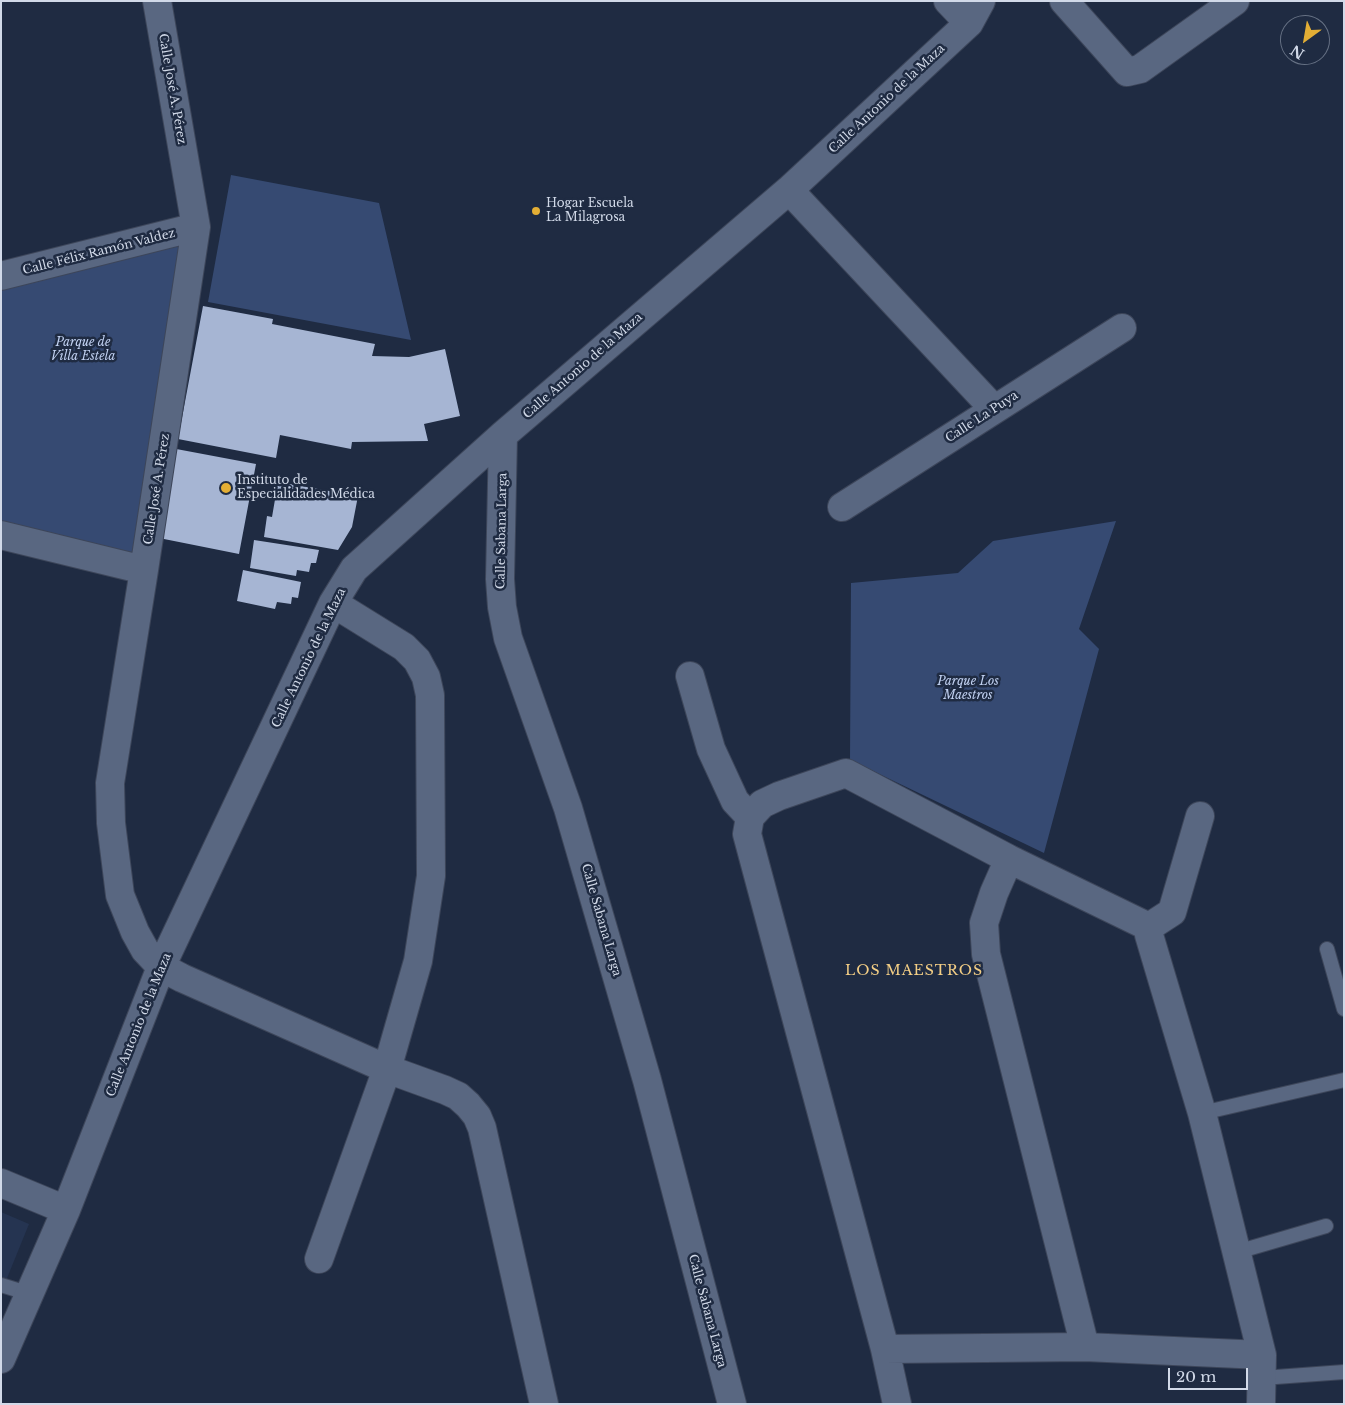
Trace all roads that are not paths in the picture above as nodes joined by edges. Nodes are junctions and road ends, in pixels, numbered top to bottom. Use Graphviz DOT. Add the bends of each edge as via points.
graph roads {
  1 [pos="157,1"];
  2 [pos="948,1"];
  3 [pos="1064,1"];
  4 [pos="1233,2"];
  5 [pos="975,12"];
  6 [pos="788,190"];
  7 [pos="196,227"];
  8 [pos="1,276"];
  9 [pos="1122,328"];
  10 [pos="994,409"];
  11 [pos="503,435"];
  12 [pos="842,507"];
  13 [pos="1,534"];
  14 [pos="144,570"];
  15 [pos="333,603"];
  16 [pos="690,676"];
  17 [pos="1200,816"];
  18 [pos="750,817"];
  19 [pos="1009,858"];
  20 [pos="1149,927"];
  21 [pos="1327,949"];
  22 [pos="161,967"];
  23 [pos="1344,1009"];
  24 [pos="387,1069"];
  25 [pos="1344,1080"];
  26 [pos="1202,1113"];
  27 [pos="1,1183"];
  28 [pos="66,1210"];
  29 [pos="1326,1226"];
  30 [pos="1237,1252"];
  31 [pos="319,1259"];
  32 [pos="1,1285"];
  33 [pos="30,1294"];
  34 [pos="1084,1347"];
  35 [pos="885,1349"];
  36 [pos="1,1360"];
  37 [pos="1344,1372"];
  38 [pos="1262,1379"];
  39 [pos="544,1404"];
  40 [pos="732,1404"];
  41 [pos="897,1404"];
  1 -- 7 [label="street, Calle José A. Pérez"];
  2 -- 5 [label="street"];
  3 -- 4 [label="street" via="1127,72 1140,68"];
  5 -- 6 [label="street, Calle Antonio de la Maza"];
  6 -- 10 [label="street"];
  6 -- 11 [label="street, Calle Antonio de la Maza"];
  7 -- 8 [label="street, Calle Félix Ramón Valdez"];
  7 -- 14 [label="street, Calle José A. Pérez"];
  9 -- 10 [label="street, Calle La Puya"];
  10 -- 12 [label="street, Calle La Puya"];
  11 -- 15 [label="street, Calle Antonio de la Maza" via="354,569"];
  11 -- 40 [label="street, Calle Sabana Larga" via="500,579 508,638 571,817 647,1080"];
  13 -- 14 [label="street"];
  14 -- 22 [label="street, Calle José A. Pérez" via="110,783 111,824 120,896 145,950"];
  15 -- 22 [label="street, Calle Antonio de la Maza"];
  15 -- 24 [label="street" via="404,647 417,660 426,677 430,695 431,876 418,961"];
  16 -- 18 [label="street" via="711,749 734,801"];
  17 -- 20 [label="street" via="1172,912"];
  18 -- 19 [label="street" via="762,804 779,796 846,773"];
  18 -- 35 [label="street" via="747,834"];
  19 -- 20 [label="street"];
  19 -- 34 [label="street" via="984,923 986,954"];
  20 -- 26 [label="street"];
  21 -- 23 [label="lane"];
  22 -- 24 [label="street"];
  22 -- 28 [label="street, Calle Antonio de la Maza"];
  24 -- 31 [label="street"];
  24 -- 39 [label="street" via="458,1096 477,1116"];
  25 -- 26 [label="lane"];
  26 -- 30 [label="street"];
  27 -- 28 [label="street"];
  28 -- 33 [label="street, Calle Antonio de la Maza"];
  29 -- 30 [label="lane"];
  30 -- 38 [label="street"];
  32 -- 33 [label="lane"];
  33 -- 36 [label="street, Calle Antonio de la Maza"];
  34 -- 35 [label="street"];
  34 -- 38 [label="street"];
  35 -- 41 [label="street"];
  37 -- 38 [label="lane"];
}
